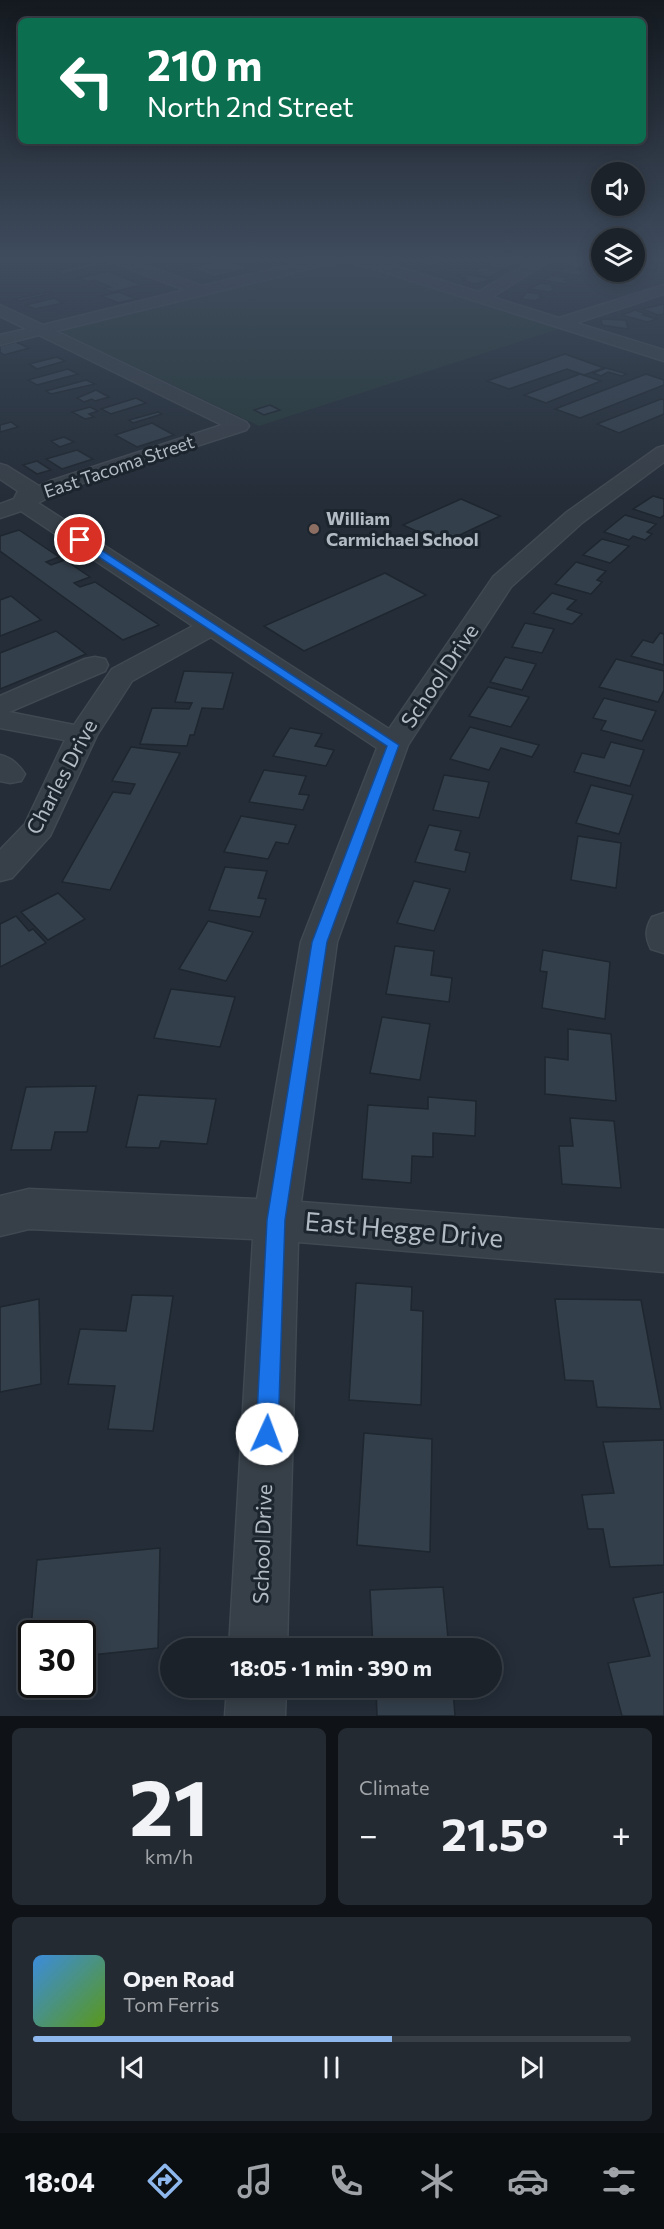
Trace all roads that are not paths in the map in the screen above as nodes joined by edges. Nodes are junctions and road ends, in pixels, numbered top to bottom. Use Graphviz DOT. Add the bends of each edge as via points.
graph roads {
  1 [pos="61,339"];
  2 [pos="610,339"];
  3 [pos="664,356"];
  4 [pos="664,452"];
  5 [pos="0,470"];
  6 [pos="11,507"];
  7 [pos="212,626"];
  8 [pos="95,665"];
  9 [pos="0,706"];
  10 [pos="0,719"];
  11 [pos="82,735"];
  12 [pos="393,745"];
  13 [pos="0,870"];
  14 [pos="664,926"];
  15 [pos="664,940"];
  16 [pos="0,1216"];
  17 [pos="276,1220"];
  18 [pos="664,1251"];
  19 [pos="258,1638"];
  20 [pos="256,1698"];
  21 [pos="255,1716"];
  1 -- 6 [label="street, East Tacoma Street" via="239,426 57,485"];
  2 -- 3 [label="street"];
  4 -- 12 [label="street, School Drive" via="575,517 502,582"];
  5 -- 6 [label="street" via="30,489"];
  6 -- 7 [label="street"];
  7 -- 11 [label="street, Charles Drive" via="122,675"];
  7 -- 12 [label="street"];
  8 -- 9 [label="street"];
  10 -- 11 [label="street"];
  11 -- 13 [label="street, Charles Drive" via="39,829"];
  12 -- 17 [label="street, School Drive" via="319,942"];
  14 -- 15 [label="street"];
  16 -- 17 [label="street, East Hegge Drive" via="29,1209"];
  17 -- 18 [label="street, East Hegge Drive"];
  17 -- 19 [label="street, School Drive"];
  20 -- 21 [label="street"];
}
